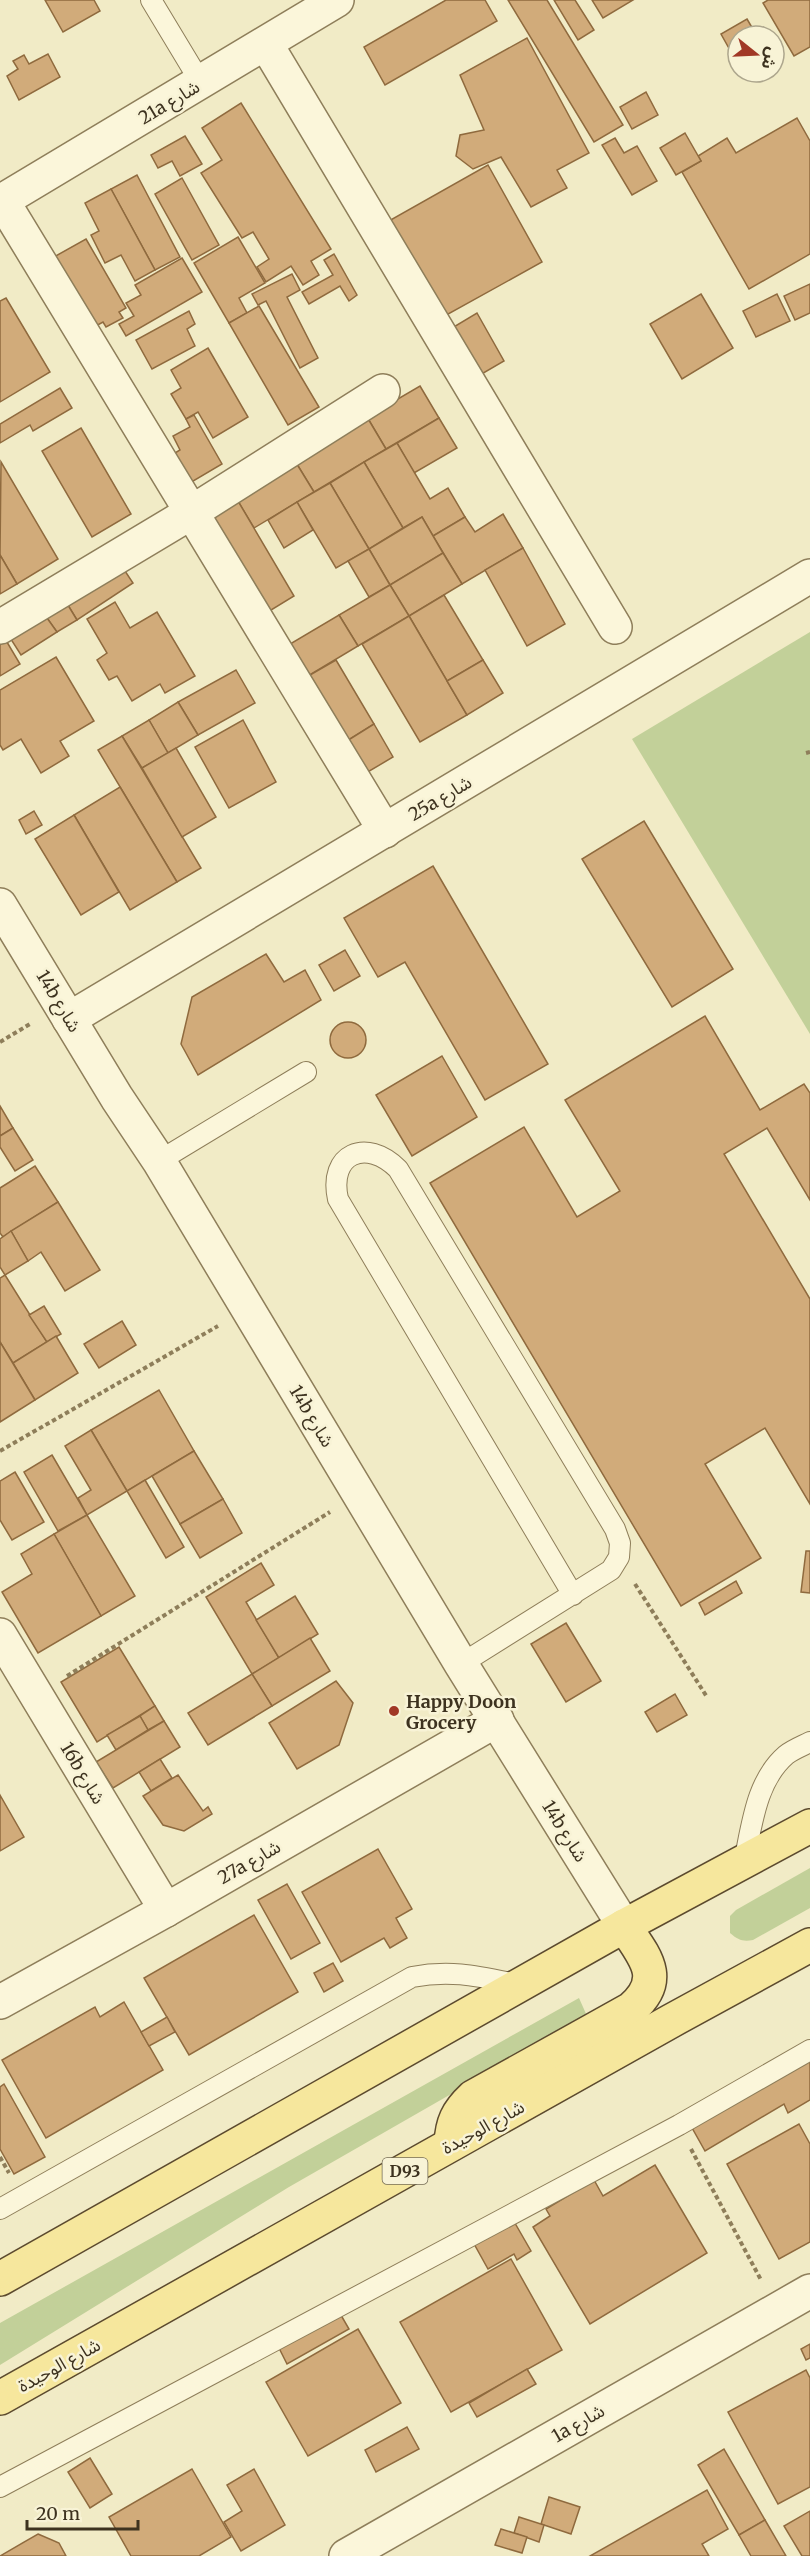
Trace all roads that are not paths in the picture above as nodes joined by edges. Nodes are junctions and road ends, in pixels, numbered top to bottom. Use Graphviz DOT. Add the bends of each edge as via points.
graph roads {
  1 [pos="152,0"];
  2 [pos="337,0"];
  3 [pos="266,44"];
  4 [pos="201,83"];
  5 [pos="1,201"];
  6 [pos="383,392"];
  7 [pos="192,512"];
  8 [pos="810,576"];
  9 [pos="0,627"];
  10 [pos="615,627"];
  11 [pos="385,831"];
  12 [pos="0,905"];
  13 [pos="69,1019"];
  14 [pos="306,1072"];
  15 [pos="159,1161"];
  16 [pos="573,1595"];
  17 [pos="0,1635"];
  18 [pos="460,1664"];
  19 [pos="497,1720"];
  20 [pos="810,1742"];
  21 [pos="810,1827"];
  22 [pos="744,1862"];
  23 [pos="166,1910"];
  24 [pos="624,1926"];
  25 [pos="810,1945"];
  26 [pos="521,1985"];
  27 [pos="0,2002"];
  28 [pos="810,2050"];
  29 [pos="451,2144"];
  30 [pos="0,2209"];
  31 [pos="0,2279"];
  32 [pos="810,2291"];
  33 [pos="0,2398"];
  34 [pos="0,2487"];
  35 [pos="346,2556"];
  1 -- 4 [label="lane"];
  2 -- 3 [label="street, 21a شارع"];
  3 -- 4 [label="street, 21a شارع"];
  3 -- 10 [label="street"];
  4 -- 5 [label="street, 21a شارع"];
  5 -- 7 [label="street"];
  6 -- 7 [label="street"];
  7 -- 9 [label="street"];
  7 -- 11 [label="street"];
  8 -- 11 [label="street, 25a شارع"];
  11 -- 13 [label="street, 25a شارع"];
  12 -- 13 [label="street, 14b شارع"];
  13 -- 15 [label="street, 14b شارع"];
  14 -- 15 [label="lane"];
  15 -- 18 [label="street, 14b شارع"];
  16 -- 16 [label="lane" via="611,1570 619,1557 615,1529 398,1168 386,1156 369,1151 353,1155 340,1166 334,1182 338,1199"];
  16 -- 18 [label="lane"];
  17 -- 23 [label="street, 16b شارع"];
  18 -- 19 [label="street, 14b شارع"];
  19 -- 23 [label="street, 27a شارع"];
  19 -- 24 [label="street, 14b شارع"];
  20 -- 22 [label="lane" via="786,1755 759,1794"];
  21 -- 22 [label="main road"];
  22 -- 24 [label="main road"];
  23 -- 27 [label="street, 27a شارع"];
  24 -- 26 [label="main road"];
  24 -- 29 [label="main road" via="650,1966 650,1983 643,1998 631,2009 473,2097 459,2110"];
  25 -- 29 [label="main road, شارع الوحيدة / D93"];
  26 -- 30 [label="lane" via="461,1973 436,1972 412,1977"];
  26 -- 31 [label="main road"];
  28 -- 34 [label="lane" via="679,2125"];
  29 -- 33 [label="main road, شارع الوحيدة / D93"];
  32 -- 35 [label="street, 1a شارع"];
}
